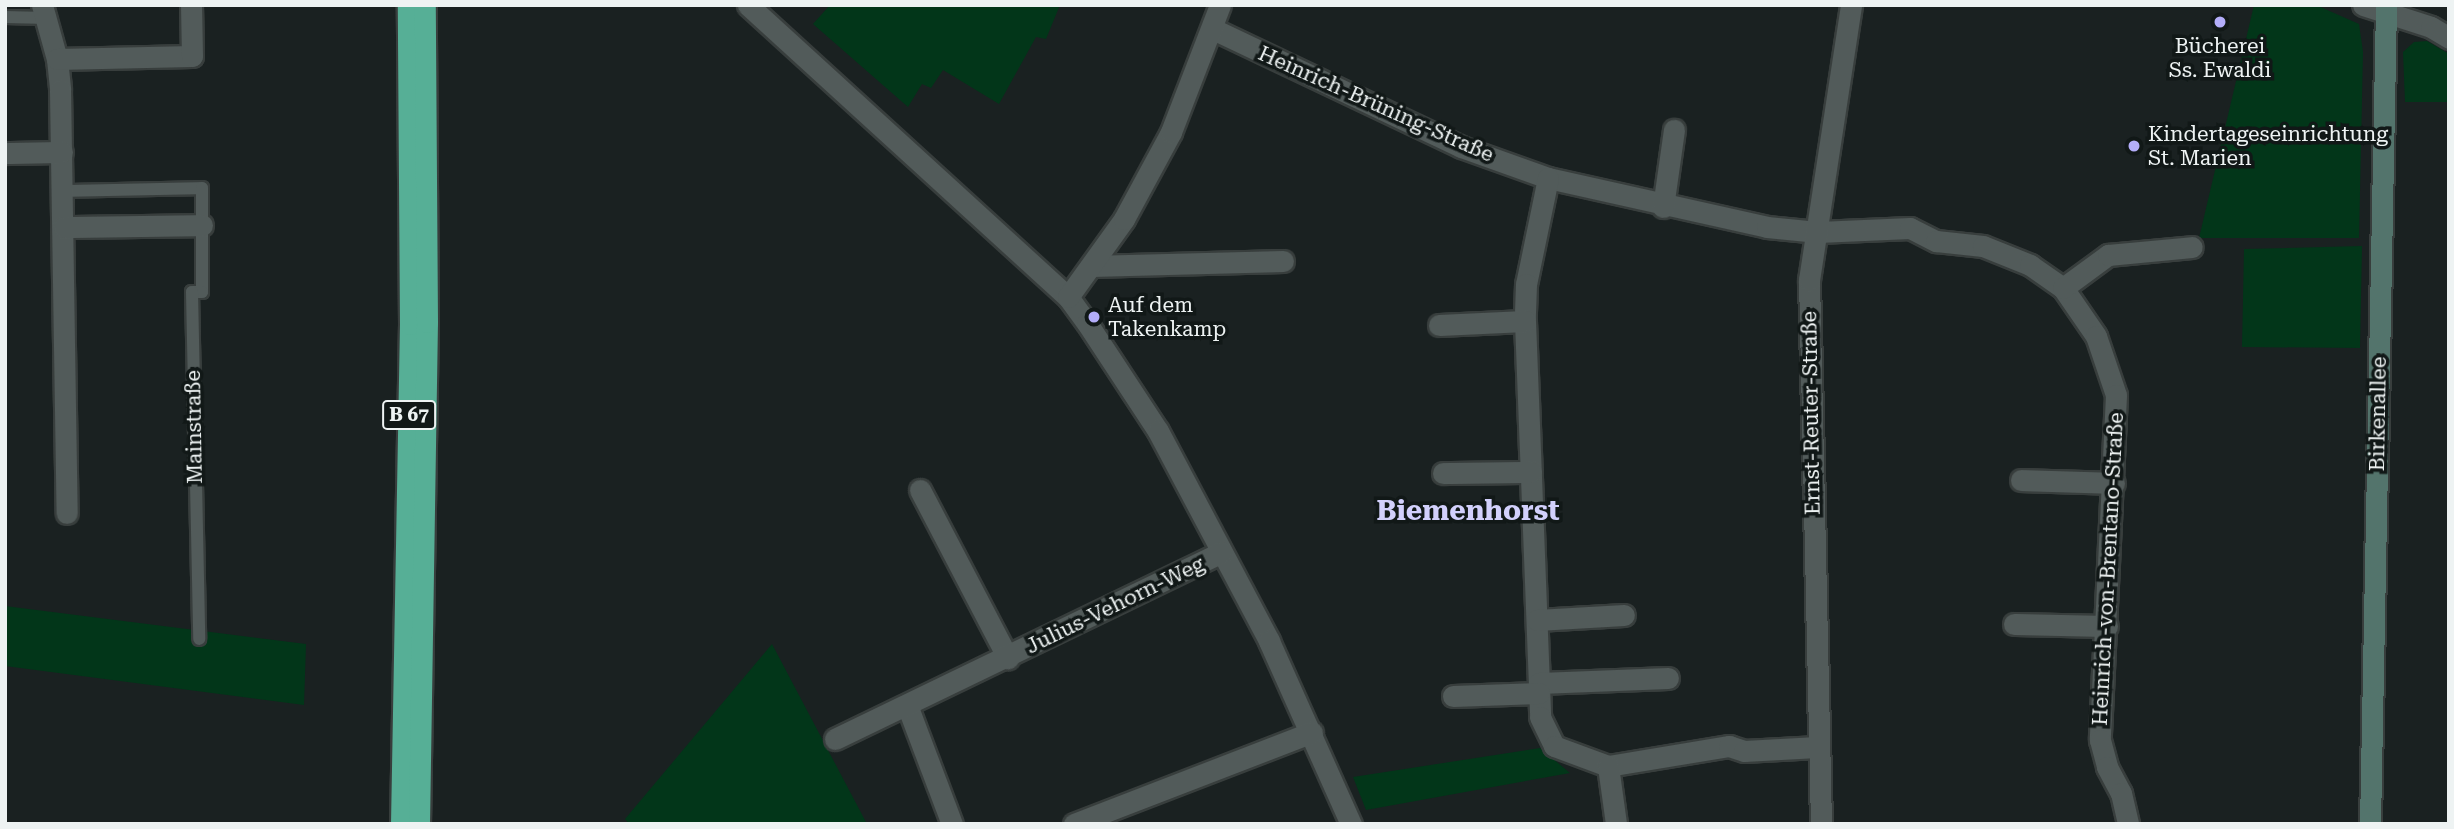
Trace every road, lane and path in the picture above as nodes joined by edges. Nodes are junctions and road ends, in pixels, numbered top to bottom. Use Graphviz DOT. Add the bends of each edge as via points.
graph roads {
  1 [pos="191,5"];
  2 [pos="408,5"];
  3 [pos="425,5"];
  4 [pos="748,5"];
  5 [pos="1220,5"];
  6 [pos="1851,5"];
  7 [pos="2363,5"];
  8 [pos="2386,9"];
  9 [pos="44,11"];
  10 [pos="5,17"];
  11 [pos="1213,29"];
  12 [pos="2449,38"];
  13 [pos="57,59"];
  14 [pos="1674,130"];
  15 [pos="62,152"];
  16 [pos="5,153"];
  17 [pos="1548,178"];
  18 [pos="63,191"];
  19 [pos="1663,207"];
  20 [pos="202,225"];
  21 [pos="64,227"];
  22 [pos="1818,232"];
  23 [pos="2192,247"];
  24 [pos="1283,261"];
  25 [pos="1090,266"];
  26 [pos="2063,288"];
  27 [pos="1068,297"];
  28 [pos="1525,321"];
  29 [pos="1439,324"];
  30 [pos="1531,472"];
  31 [pos="1443,473"];
  32 [pos="2021,480"];
  33 [pos="2114,483"];
  34 [pos="920,491"];
  35 [pos="67,513"];
  36 [pos="1222,552"];
  37 [pos="1624,615"];
  38 [pos="1536,620"];
  39 [pos="2014,624"];
  40 [pos="2107,626"];
  41 [pos="199,639"];
  42 [pos="1008,658"];
  43 [pos="1668,678"];
  44 [pos="1539,688"];
  45 [pos="1453,696"];
  46 [pos="907,705"];
  47 [pos="1312,732"];
  48 [pos="835,739"];
  49 [pos="1817,747"];
  50 [pos="1608,766"];
  51 [pos="401,824"];
  52 [pos="419,824"];
  53 [pos="952,824"];
  54 [pos="1074,824"];
  55 [pos="1351,824"];
  56 [pos="1616,824"];
  57 [pos="1821,824"];
  58 [pos="2128,824"];
  59 [pos="2370,824"];
  1 -- 13 [label="street" via="192,56"];
  2 -- 51 [label="highway, B 67" via="410,324"];
  3 -- 52 [label="highway, B 67" via="427,322"];
  4 -- 27 [label="street"];
  5 -- 11 [label="street"];
  6 -- 22 [label="street, Ernst-Reuter-Straße"];
  7 -- 8 [label="street"];
  8 -- 12 [label="street"];
  8 -- 59 [label="street, Birkenallee"];
  9 -- 10 [label="lane"];
  9 -- 13 [label="street"];
  11 -- 17 [label="street, Heinrich-Brüning-Straße" via="1461,147"];
  11 -- 25 [label="street" via="1171,132 1124,219"];
  13 -- 15 [label="street"];
  14 -- 19 [label="street"];
  15 -- 16 [label="street"];
  15 -- 18 [label="street"];
  17 -- 19 [label="street, Heinrich-Brüning-Straße"];
  17 -- 28 [label="street" via="1526,284"];
  18 -- 20 [label="lane, Mainstraße" via="202,188"];
  18 -- 21 [label="street"];
  19 -- 22 [label="street, Heinrich-Brüning-Straße"];
  20 -- 21 [label="street"];
  20 -- 41 [label="lane, Mainstraße" via="202,292 192,292"];
  21 -- 35 [label="street"];
  22 -- 26 [label="street, Heinrich-von-Brentano-Straße" via="1910,228 1936,241 1995,251 2030,265"];
  22 -- 49 [label="street, Ernst-Reuter-Straße" via="1809,280"];
  23 -- 26 [label="street" via="2108,255"];
  24 -- 25 [label="street"];
  25 -- 27 [label="street"];
  26 -- 33 [label="street, Heinrich-von-Brentano-Straße" via="2096,336 2116,395"];
  27 -- 36 [label="street" via="1158,431"];
  28 -- 29 [label="street"];
  28 -- 30 [label="street"];
  30 -- 31 [label="street"];
  30 -- 38 [label="street"];
  32 -- 33 [label="street"];
  33 -- 40 [label="street, Heinrich-von-Brentano-Straße"];
  34 -- 42 [label="street, Julius-Vehorn-Weg"];
  36 -- 42 [label="street, Julius-Vehorn-Weg"];
  36 -- 47 [label="street"];
  37 -- 38 [label="street"];
  38 -- 44 [label="street"];
  39 -- 40 [label="street"];
  40 -- 58 [label="street, Heinrich-von-Brentano-Straße" via="2100,740 2107,767 2122,793"];
  42 -- 46 [label="street, Julius-Vehorn-Weg"];
  43 -- 44 [label="street"];
  44 -- 45 [label="street"];
  44 -- 50 [label="street" via="1540,717 1554,746"];
  46 -- 48 [label="street, Julius-Vehorn-Weg"];
  46 -- 53 [label="street"];
  47 -- 54 [label="street"];
  47 -- 55 [label="street"];
  49 -- 50 [label="street" via="1744,751 1729,746"];
  49 -- 57 [label="street, Ernst-Reuter-Straße"];
  50 -- 56 [label="street"];
}
